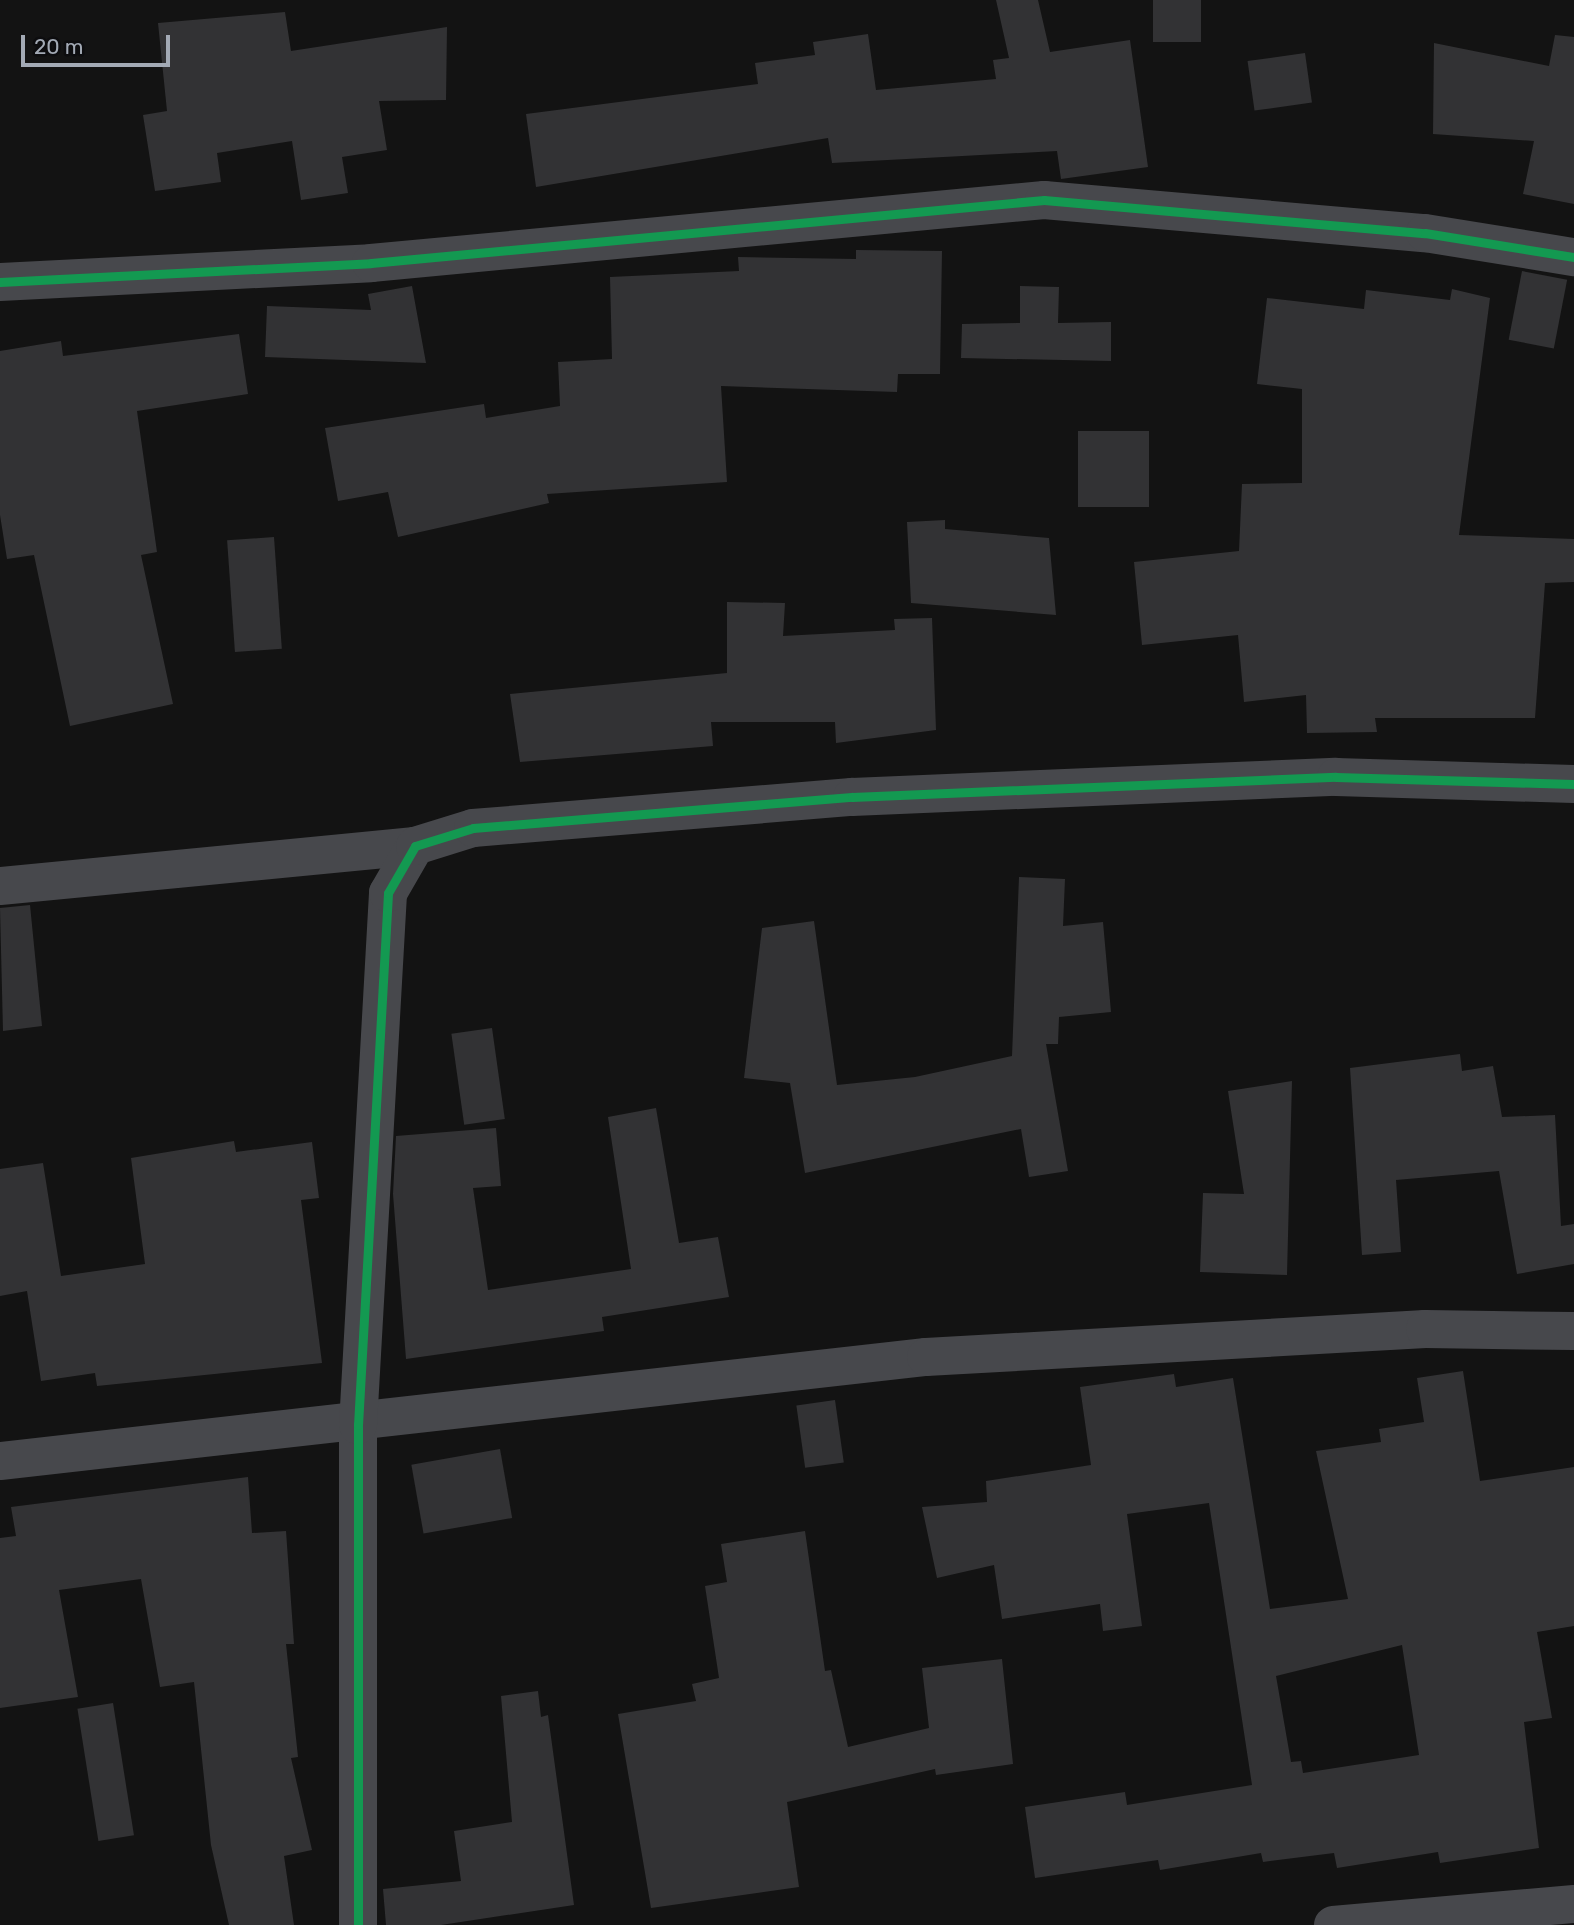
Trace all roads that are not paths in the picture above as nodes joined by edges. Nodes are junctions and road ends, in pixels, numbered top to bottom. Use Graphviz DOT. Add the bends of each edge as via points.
graph roads {
  1 [pos="1574,257"];
  2 [pos="0,282"];
  3 [pos="1574,784"];
  4 [pos="415,846"];
  5 [pos="0,886"];
  6 [pos="1574,1331"];
  7 [pos="358,1425"];
  8 [pos="0,1461"];
  9 [pos="1574,1904"];
  10 [pos="1392,1922"];
  11 [pos="358,1925"];
  12 [pos="1333,1925"];
  1 -- 2 [label="street" via="1425,233 1044,200 371,263"];
  3 -- 4 [label="street" via="1336,777 852,797 473,828"];
  4 -- 5 [label="street"];
  4 -- 7 [label="street" via="388,893"];
  6 -- 7 [label="street" via="1425,1329 926,1357"];
  7 -- 8 [label="street"];
  7 -- 11 [label="street"];
  9 -- 10 [label="street"];
  10 -- 12 [label="street"];
}
